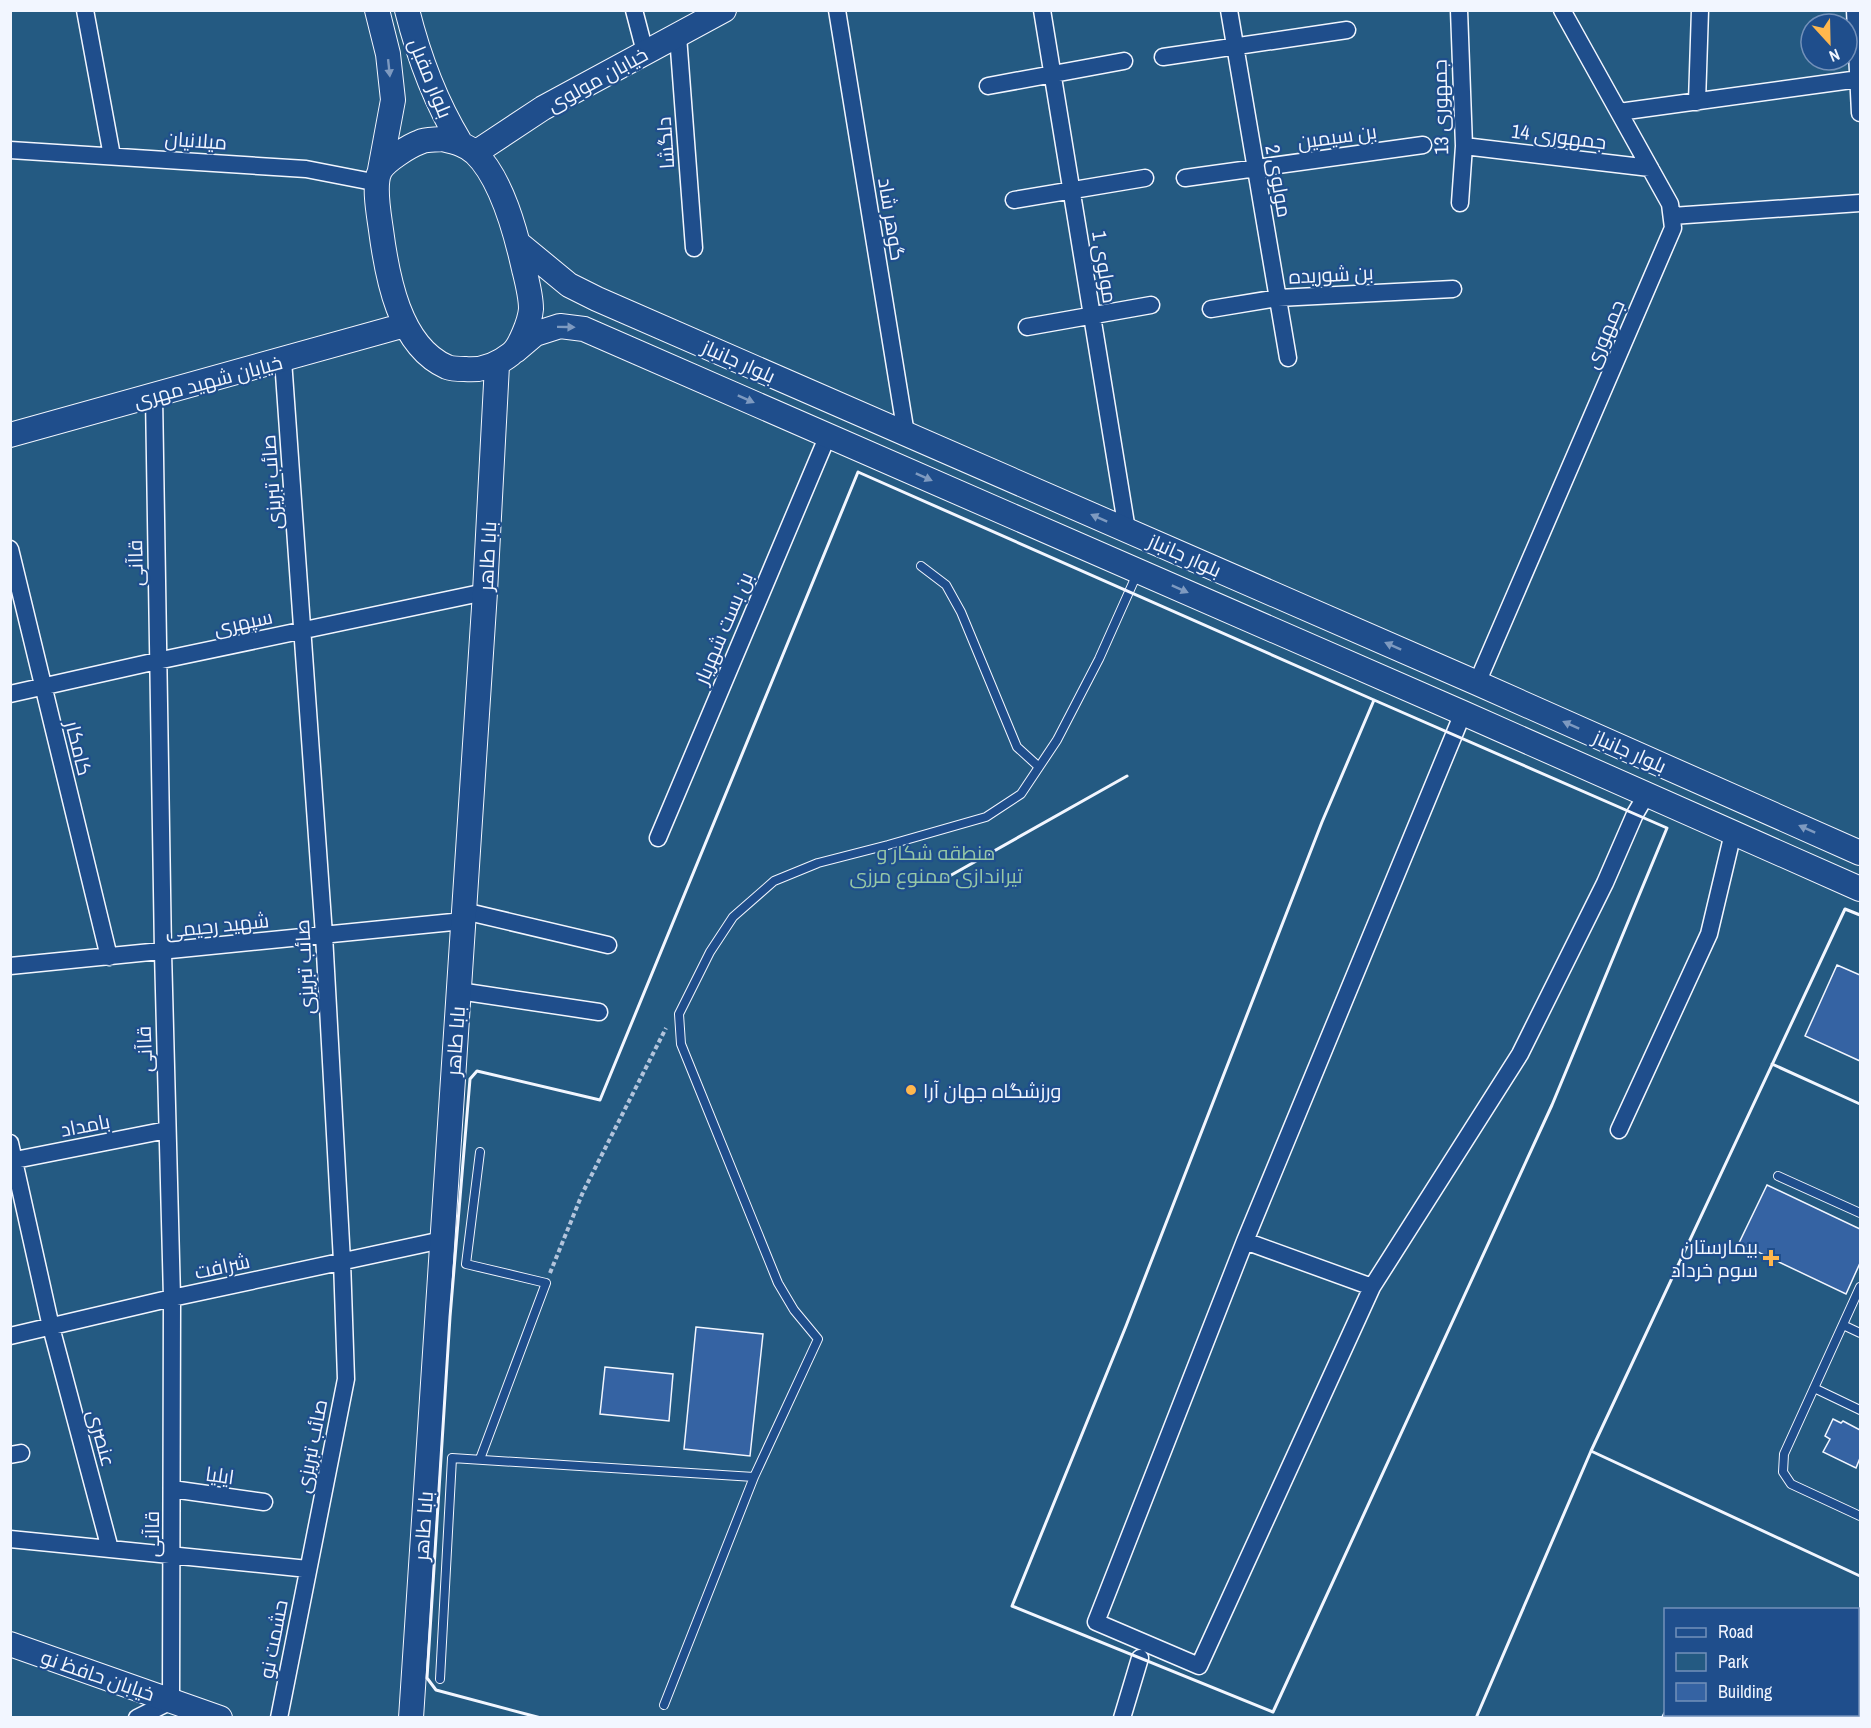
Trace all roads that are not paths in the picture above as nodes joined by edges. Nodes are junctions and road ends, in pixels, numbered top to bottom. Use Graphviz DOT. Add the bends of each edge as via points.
graph roads {
  1 [pos="85,10"];
  2 [pos="377,10"];
  3 [pos="406,10"];
  4 [pos="634,10"];
  5 [pos="724,10"];
  6 [pos="837,10"];
  7 [pos="1042,10"];
  8 [pos="1229,10"];
  9 [pos="1459,10"];
  10 [pos="1562,10"];
  11 [pos="1700,10"];
  12 [pos="1856,10"];
  13 [pos="1347,30"];
  14 [pos="678,36"];
  15 [pos="1235,47"];
  16 [pos="645,52"];
  17 [pos="1163,57"];
  18 [pos="1124,62"];
  19 [pos="1052,75"];
  20 [pos="1859,78"];
  21 [pos="988,86"];
  22 [pos="1698,102"];
  23 [pos="1619,112"];
  24 [pos="1860,113"];
  25 [pos="1424,145"];
  26 [pos="1464,146"];
  27 [pos="467,148"];
  28 [pos="10,150"];
  29 [pos="112,156"];
  30 [pos="1256,168"];
  31 [pos="1650,168"];
  32 [pos="379,176"];
  33 [pos="1145,178"];
  34 [pos="1185,178"];
  35 [pos="1071,189"];
  36 [pos="1014,200"];
  37 [pos="1460,203"];
  38 [pos="1860,203"];
  39 [pos="1672,216"];
  40 [pos="518,243"];
  41 [pos="694,248"];
  42 [pos="1453,289"];
  43 [pos="1278,298"];
  44 [pos="1151,305"];
  45 [pos="1211,309"];
  46 [pos="1092,316"];
  47 [pos="405,325"];
  48 [pos="1027,327"];
  49 [pos="506,358"];
  50 [pos="1288,358"];
  51 [pos="283,360"];
  52 [pos="154,396"];
  53 [pos="906,434"];
  54 [pos="10,435"];
  55 [pos="828,435"];
  56 [pos="1127,530"];
  57 [pos="10,549"];
  58 [pos="921,566"];
  59 [pos="1139,571"];
  60 [pos="485,592"];
  61 [pos="303,631"];
  62 [pos="157,661"];
  63 [pos="1477,683"];
  64 [pos="43,687"];
  65 [pos="10,694"];
  66 [pos="1463,713"];
  67 [pos="1039,767"];
  68 [pos="1647,794"];
  69 [pos="1733,833"];
  70 [pos="658,838"];
  71 [pos="1860,853"];
  72 [pos="1860,889"];
  73 [pos="464,916"];
  74 [pos="324,935"];
  75 [pos="608,945"];
  76 [pos="162,952"];
  77 [pos="109,957"];
  78 [pos="10,966"];
  79 [pos="459,991"];
  80 [pos="599,1012"];
  81 [pos="167,1130"];
  82 [pos="1619,1130"];
  83 [pos="10,1143"];
  84 [pos="480,1152"];
  85 [pos="12,1161"];
  86 [pos="1778,1176"];
  87 [pos="1860,1213"];
  88 [pos="442,1239"];
  89 [pos="1245,1240"];
  90 [pos="342,1261"];
  91 [pos="1372,1287"];
  92 [pos="1860,1287"];
  93 [pos="172,1298"];
  94 [pos="1843,1325"];
  95 [pos="51,1327"];
  96 [pos="1860,1333"];
  97 [pos="10,1336"];
  98 [pos="1814,1388"];
  99 [pos="1860,1410"];
  100 [pos="480,1459"];
  101 [pos="754,1477"];
  102 [pos="172,1489"];
  103 [pos="264,1502"];
  104 [pos="1860,1516"];
  105 [pos="10,1539"];
  106 [pos="110,1549"];
  107 [pos="172,1555"];
  108 [pos="308,1569"];
  109 [pos="10,1644"];
  110 [pos="1140,1658"];
  111 [pos="440,1679"];
  112 [pos="171,1701"];
  113 [pos="664,1705"];
  114 [pos="137,1718"];
  115 [pos="220,1718"];
  116 [pos="279,1718"];
  117 [pos="411,1718"];
  118 [pos="1122,1718"];
  1 -- 29 [label="street"];
  2 -- 32 [label="main road, بلوار مقبل, one-way" via="388,54 393,100"];
  3 -- 27 [label="main road, بلوار مقبل" via="434,94"];
  4 -- 16 [label="street"];
  5 -- 14 [label="main road, خیابان مولوی"];
  6 -- 53 [label="street, گوهر شاد"];
  7 -- 19 [label="street, مولوی 1"];
  8 -- 15 [label="street, مولوی 2"];
  9 -- 26 [label="street, جمهوری 13"];
  10 -- 23 [label="street"];
  11 -- 22 [label="street"];
  12 -- 20 [label="street"];
  13 -- 15 [label="street"];
  14 -- 16 [label="main road, خیابان مولوی"];
  14 -- 41 [label="street, دلگشا"];
  15 -- 17 [label="street"];
  15 -- 30 [label="street, مولوی 2"];
  16 -- 27 [label="main road, خیابان مولوی"];
  18 -- 19 [label="street"];
  19 -- 21 [label="street"];
  19 -- 35 [label="street, مولوی 1"];
  20 -- 22 [label="street"];
  20 -- 24 [label="street"];
  22 -- 23 [label="street"];
  23 -- 31 [label="street"];
  25 -- 30 [label="street, بن سیمین"];
  26 -- 31 [label="street, جمهوری 14"];
  26 -- 37 [label="street, جمهوری 13"];
  27 -- 32 [label="main road" via="442,139 420,141 399,153"];
  27 -- 40 [label="main road" via="490,173"];
  28 -- 29 [label="street, میلانیان"];
  29 -- 32 [label="street, میلانیان"];
  30 -- 34 [label="street, بن سیمین"];
  30 -- 43 [label="street, مولوی 2"];
  31 -- 39 [label="street" via="1670,204"];
  32 -- 47 [label="main road" via="378,211 384,255"];
  33 -- 35 [label="street"];
  35 -- 36 [label="street"];
  35 -- 46 [label="street, مولوی 1"];
  38 -- 39 [label="street"];
  39 -- 63 [label="street, جمهوری" via="1673,228"];
  40 -- 49 [label="main road" via="531,310 524,332"];
  40 -- 53 [label="main road, بلوار جانباز" via="570,285 588,294"];
  42 -- 43 [label="street, بن شوریده"];
  43 -- 45 [label="street, بن شوریده"];
  43 -- 50 [label="street, مولوی 2"];
  44 -- 46 [label="street"];
  46 -- 48 [label="street"];
  46 -- 56 [label="street, مولوی 1"];
  47 -- 49 [label="main road" via="432,358 449,368 471,370"];
  47 -- 51 [label="main road, خیابان شهید مهری"];
  49 -- 55 [label="main road, بلوار جانباز, one-way" via="535,334 560,326 584,328"];
  49 -- 60 [label="main road, بابا طاهر"];
  51 -- 52 [label="main road, خیابان شهید مهری"];
  51 -- 61 [label="street, صائب تبریزی"];
  52 -- 54 [label="main road, خیابان شهید مهری"];
  52 -- 62 [label="street, قاآنی"];
  56 -- 53 [label="main road, بلوار جانباز, one-way"];
  55 -- 59 [label="main road, بلوار جانباز, one-way"];
  55 -- 70 [label="street, بن بست شهریار"];
  63 -- 56 [label="main road, بلوار جانباز, one-way"];
  57 -- 64 [label="street, کامکار"];
  58 -- 67 [label="lane" via="946,585 1017,747"];
  59 -- 66 [label="main road, بلوار جانباز, one-way"];
  59 -- 67 [label="lane" via="1099,659"];
  60 -- 61 [label="street, سپهری"];
  60 -- 73 [label="main road, بابا طاهر"];
  61 -- 62 [label="street, سپهری"];
  61 -- 74 [label="street, صائب تبریزی"];
  62 -- 64 [label="street, سپهری"];
  62 -- 76 [label="street, قاآنی"];
  63 -- 66 [label="main road"];
  71 -- 63 [label="main road, بلوار جانباز, one-way"];
  64 -- 65 [label="street, سپهری"];
  64 -- 77 [label="street, کامکار"];
  66 -- 68 [label="main road, بلوار جانباز"];
  66 -- 89 [label="street"];
  67 -- 101 [label="lane" via="1021,794 986,817 818,863 774,881 733,917 710,952 679,1014 681,1044 778,1283 818,1339"];
  68 -- 69 [label="main road, بلوار جانباز"];
  68 -- 91 [label="street" via="1520,1054"];
  69 -- 72 [label="main road, بلوار جانباز"];
  69 -- 82 [label="street" via="1709,934"];
  73 -- 74 [label="street, شهید رحیمی"];
  73 -- 75 [label="street, شهید رحیمی"];
  73 -- 79 [label="main road, بابا طاهر"];
  74 -- 76 [label="street, شهید رحیمی"];
  74 -- 90 [label="street, صائب تبریزی"];
  76 -- 77 [label="street, شهید رحیمی"];
  76 -- 81 [label="street, قاآنی"];
  77 -- 78 [label="street, شهید رحیمی"];
  79 -- 80 [label="street"];
  79 -- 88 [label="main road, بابا طاهر"];
  81 -- 85 [label="street, بامداد"];
  81 -- 93 [label="street, قاآنی"];
  83 -- 85 [label="street, عنصری"];
  84 -- 100 [label="lane" via="466,1264 546,1283"];
  85 -- 95 [label="street, عنصری"];
  86 -- 87 [label="lane"];
  88 -- 90 [label="street, شرافت"];
  88 -- 117 [label="main road, بابا طاهر"];
  89 -- 91 [label="street"];
  89 -- 91 [label="street" via="1096,1622 1199,1666"];
  90 -- 93 [label="street, شرافت"];
  90 -- 108 [label="street, صائب تبریزی" via="346,1379"];
  92 -- 94 [label="lane"];
  93 -- 95 [label="street, شرافت"];
  93 -- 102 [label="street, قاآنی"];
  94 -- 96 [label="lane"];
  94 -- 98 [label="lane"];
  95 -- 97 [label="street, شرافت"];
  95 -- 106 [label="street, عنصری"];
  98 -- 99 [label="lane"];
  98 -- 104 [label="lane" via="1784,1454 1783,1472 1791,1484"];
  100 -- 101 [label="lane"];
  100 -- 111 [label="lane" via="452,1458"];
  101 -- 113 [label="lane"];
  102 -- 103 [label="street, ایلیا"];
  102 -- 107 [label="street, قاآنی"];
  105 -- 106 [label="street"];
  106 -- 107 [label="street"];
  107 -- 108 [label="street"];
  107 -- 112 [label="street, قاآنی"];
  108 -- 116 [label="street, حشمت نو"];
  109 -- 112 [label="main road, خیابان حافظ نو"];
  110 -- 118 [label="street"];
  112 -- 114 [label="street"];
  112 -- 115 [label="main road, خیابان حافظ نو"];
}
